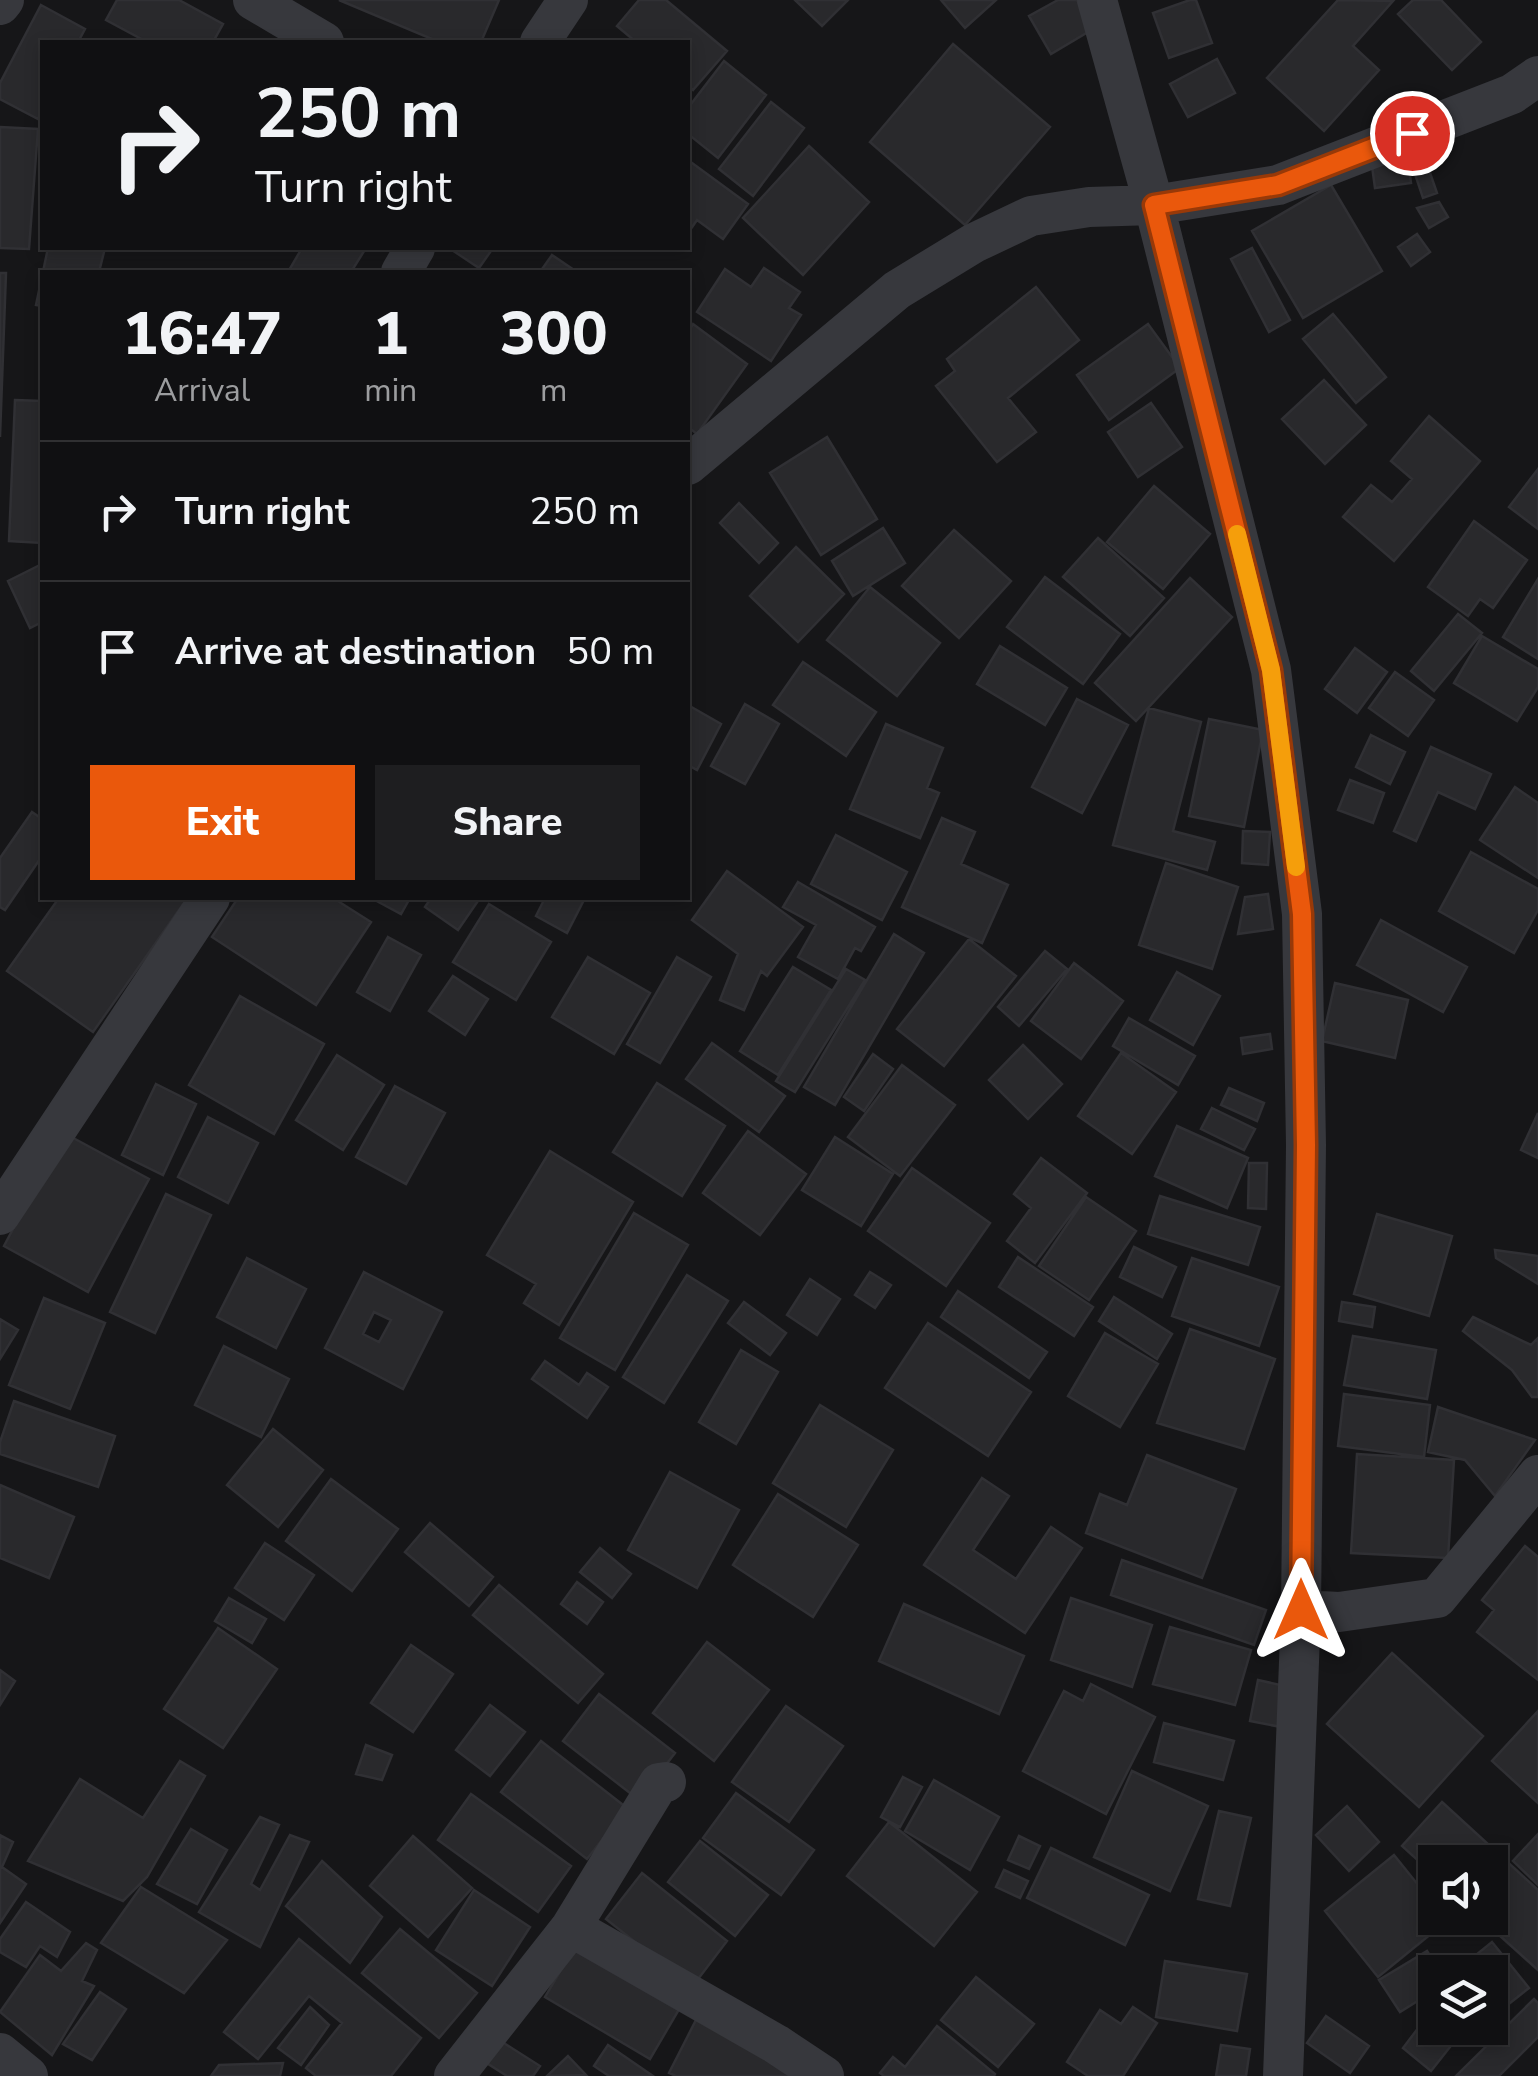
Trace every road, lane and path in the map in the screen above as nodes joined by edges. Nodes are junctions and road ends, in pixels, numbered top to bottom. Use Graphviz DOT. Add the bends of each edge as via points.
graph roads {
  1 [pos="253,0"];
  2 [pos="568,0"];
  3 [pos="1096,0"];
  4 [pos="321,40"];
  5 [pos="541,40"];
  6 [pos="1538,76"];
  7 [pos="1154,205"];
  8 [pos="690,463"];
  9 [pos="209,900"];
  10 [pos="0,1215"];
  11 [pos="1538,1476"];
  12 [pos="1301,1610"];
  13 [pos="666,1782"];
  14 [pos="570,1927"];
  15 [pos="0,2053"];
  16 [pos="28,2076"];
  17 [pos="454,2076"];
  18 [pos="824,2076"];
  19 [pos="1283,2076"];
  1 -- 4 [label="street"];
  2 -- 5 [label="street"];
  3 -- 7 [label="street"];
  6 -- 7 [label="street" via="1512,94 1278,185"];
  7 -- 8 [label="street" via="1031,216 974,243 897,290"];
  7 -- 12 [label="street" via="1271,670 1302,914"];
  9 -- 10 [label="street"];
  11 -- 12 [label="street" via="1437,1598 1339,1612"];
  12 -- 19 [label="street"];
  13 -- 14 [label="street" via="658,1783"];
  14 -- 17 [label="street"];
  14 -- 18 [label="street"];
  15 -- 16 [label="street"];
}
